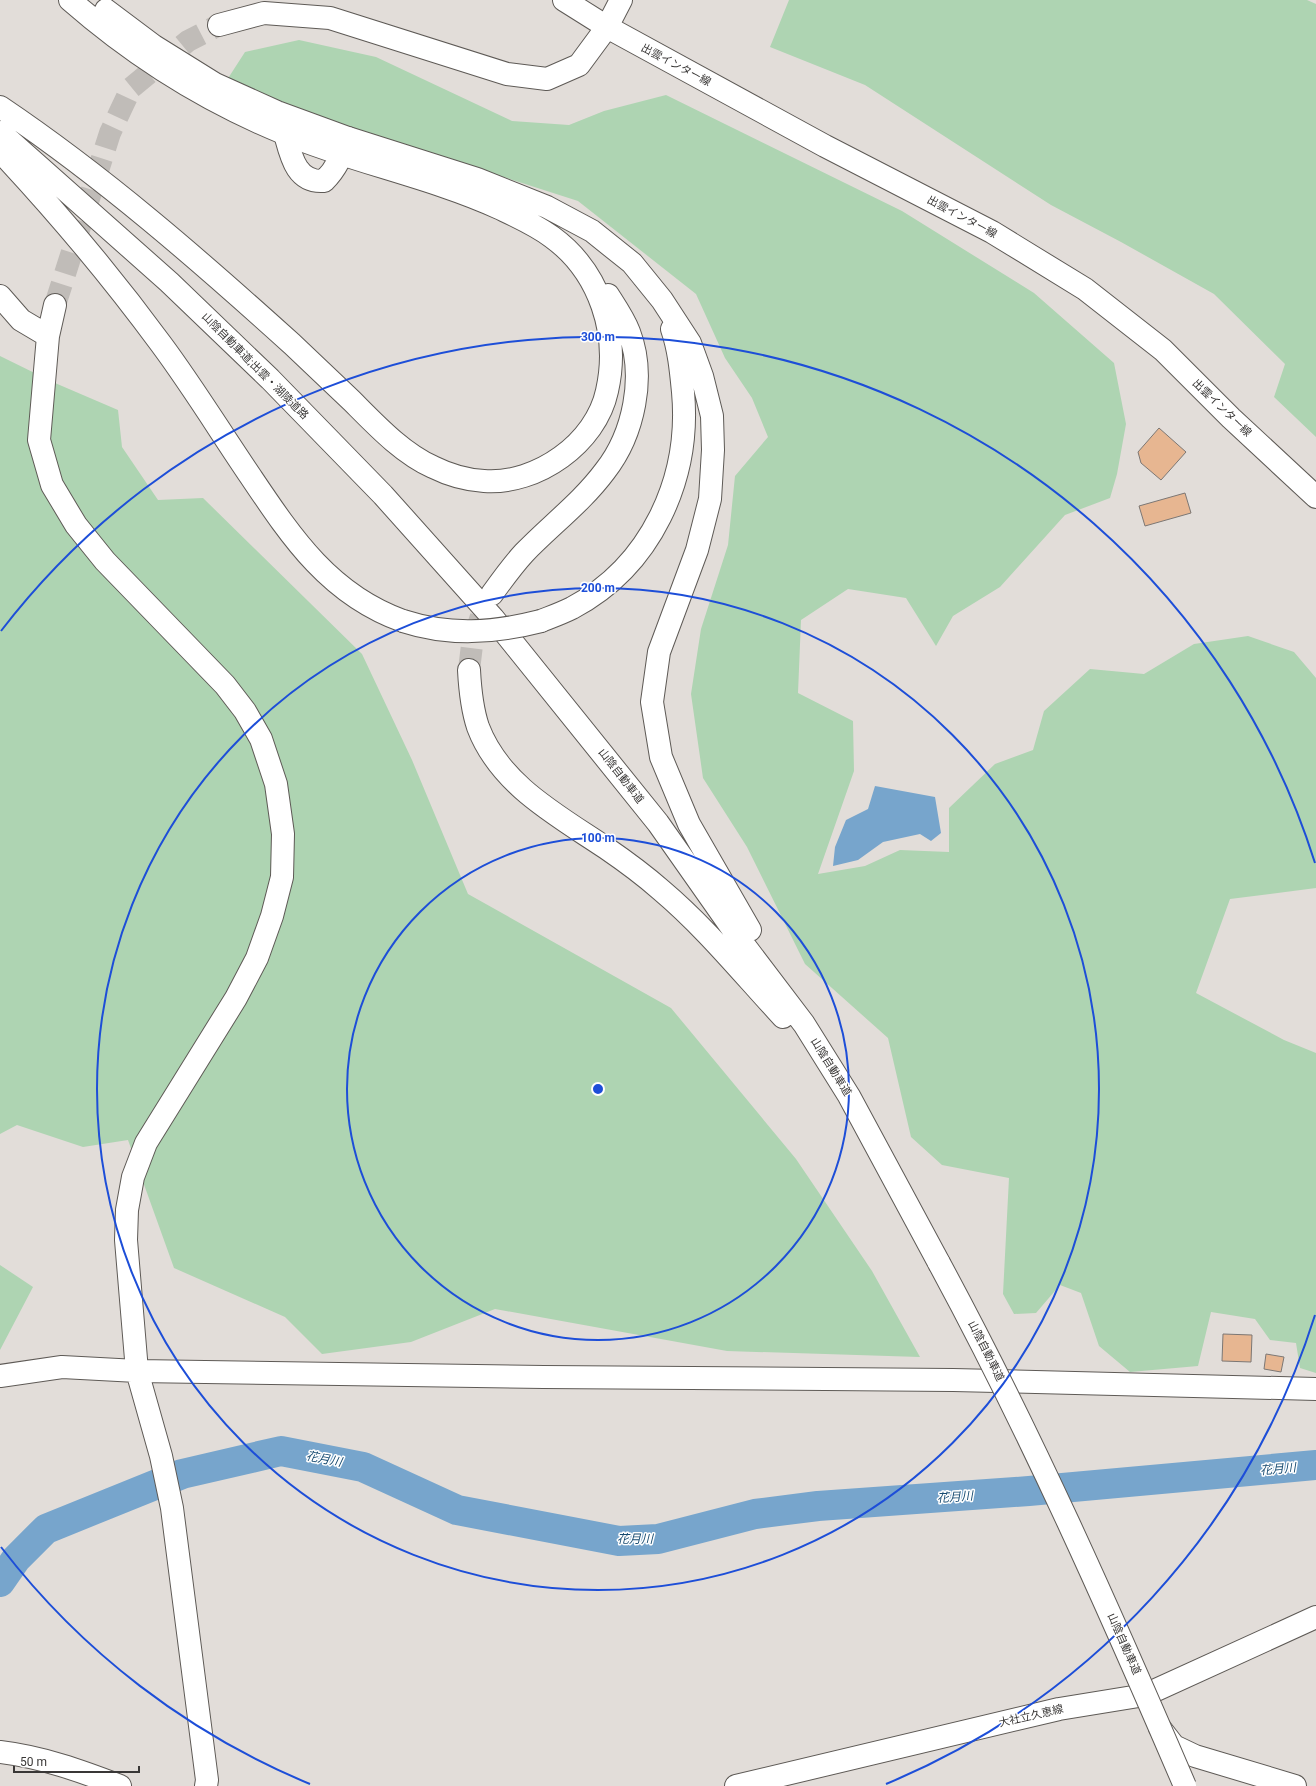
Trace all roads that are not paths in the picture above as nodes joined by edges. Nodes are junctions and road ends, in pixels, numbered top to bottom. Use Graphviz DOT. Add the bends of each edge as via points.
graph roads {
  1 [pos="70,0"];
  2 [pos="92,0"];
  3 [pos="564,0"];
  4 [pos="621,0"];
  5 [pos="219,25"];
  6 [pos="607,27"];
  7 [pos="0,107"];
  8 [pos="0,132"];
  9 [pos="285,134"];
  10 [pos="345,146"];
  11 [pos="0,151"];
  12 [pos="574,256"];
  13 [pos="0,296"];
  14 [pos="662,300"];
  15 [pos="55,305"];
  16 [pos="48,336"];
  17 [pos="1316,496"];
  18 [pos="492,594"];
  19 [pos="493,618"];
  20 [pos="469,670"];
  21 [pos="799,1027"];
  22 [pos="936,1266"];
  23 [pos="137,1371"];
  24 [pos="0,1376"];
  25 [pos="1316,1389"];
  26 [pos="1316,1617"];
  27 [pos="1145,1694"];
  28 [pos="0,1752"];
  29 [pos="120,1786"];
  30 [pos="206,1786"];
  31 [pos="736,1786"];
  32 [pos="1174,1786"];
  33 [pos="1185,1786"];
  34 [pos="1295,1786"];
  1 -- 9 [label="main road" via="144,58 205,96"];
  2 -- 10 [label="main road" via="154,46 215,84"];
  3 -- 6 [label="main road, 出雲インター線"];
  4 -- 6 [label="main road"];
  5 -- 6 [label="main road" via="264,13 330,18 507,74 547,79 579,65"];
  6 -- 17 [label="main road, 出雲インター線" via="825,146 992,232 1085,289 1163,350 1230,418"];
  7 -- 12 [label="main road" via="53,143 144,215 278,331 401,447 429,466 457,477 487,482 516,478 540,470 565,456 596,421 609,385 612,347 607,318 592,282"];
  8 -- 19 [label="main road, 山陰自動車道;出雲・湖陵道路" via="163,276 270,379 383,495"];
  9 -- 10 [label="main road"];
  9 -- 10 [label="main road" via="292,160 302,174 314,182 324,181 336,168"];
  10 -- 12 [label="main road" via="468,194 525,220 553,237"];
  10 -- 14 [label="main road" via="477,179 547,207 592,231 632,263"];
  11 -- 14 [label="main road, bridge" via="59,214 124,294 162,345 282,523 309,557 333,581 360,600 388,615 418,626 478,632 541,621 572,608 597,592 643,547 659,522 670,496 679,470 683,444 685,408 681,370 675,337"];
  12 -- 18 [label="main road" via="600,284 617,308 629,332 635,357 637,386 632,415 622,442 606,470 585,495 524,554"];
  13 -- 16 [label="main road" via="21,320"];
  14 -- 21 [label="main road" via="690,343 702,376 712,416 714,450 710,499 697,550 659,652 652,702 661,757 689,824"];
  15 -- 16 [label="main road"];
  16 -- 23 [label="main road" via="39,440 52,485 76,525 105,561 225,685 245,711 261,739 276,784 283,834 282,877 257,958 236,998 146,1143 133,1177 127,1210 126,1240"];
  19 -- 21 [label="main road, 山陰自動車道" via="658,823"];
  20 -- 21 [label="main road" via="471,697 478,727 489,750 506,772 537,801 633,868 692,918"];
  21 -- 22 [label="main road, 山陰自動車道" via="849,1096"];
  22 -- 32 [label="main road, 山陰自動車道" via="1053,1513"];
  22 -- 33 [label="main road, 山陰自動車道, bridge" via="1006,1391 1121,1638"];
  23 -- 24 [label="main road" via="62,1367"];
  23 -- 25 [label="main road" via="552,1378 961,1380"];
  23 -- 30 [label="main road" via="161,1456 172,1508"];
  26 -- 27 [label="main road, 大社立久恵線"];
  27 -- 31 [label="main road, 大社立久恵線" via="1059,1709"];
  27 -- 34 [label="main road" via="1160,1728 1174,1746 1195,1756"];
  28 -- 29 [label="main road" via="26,1755"];
}
